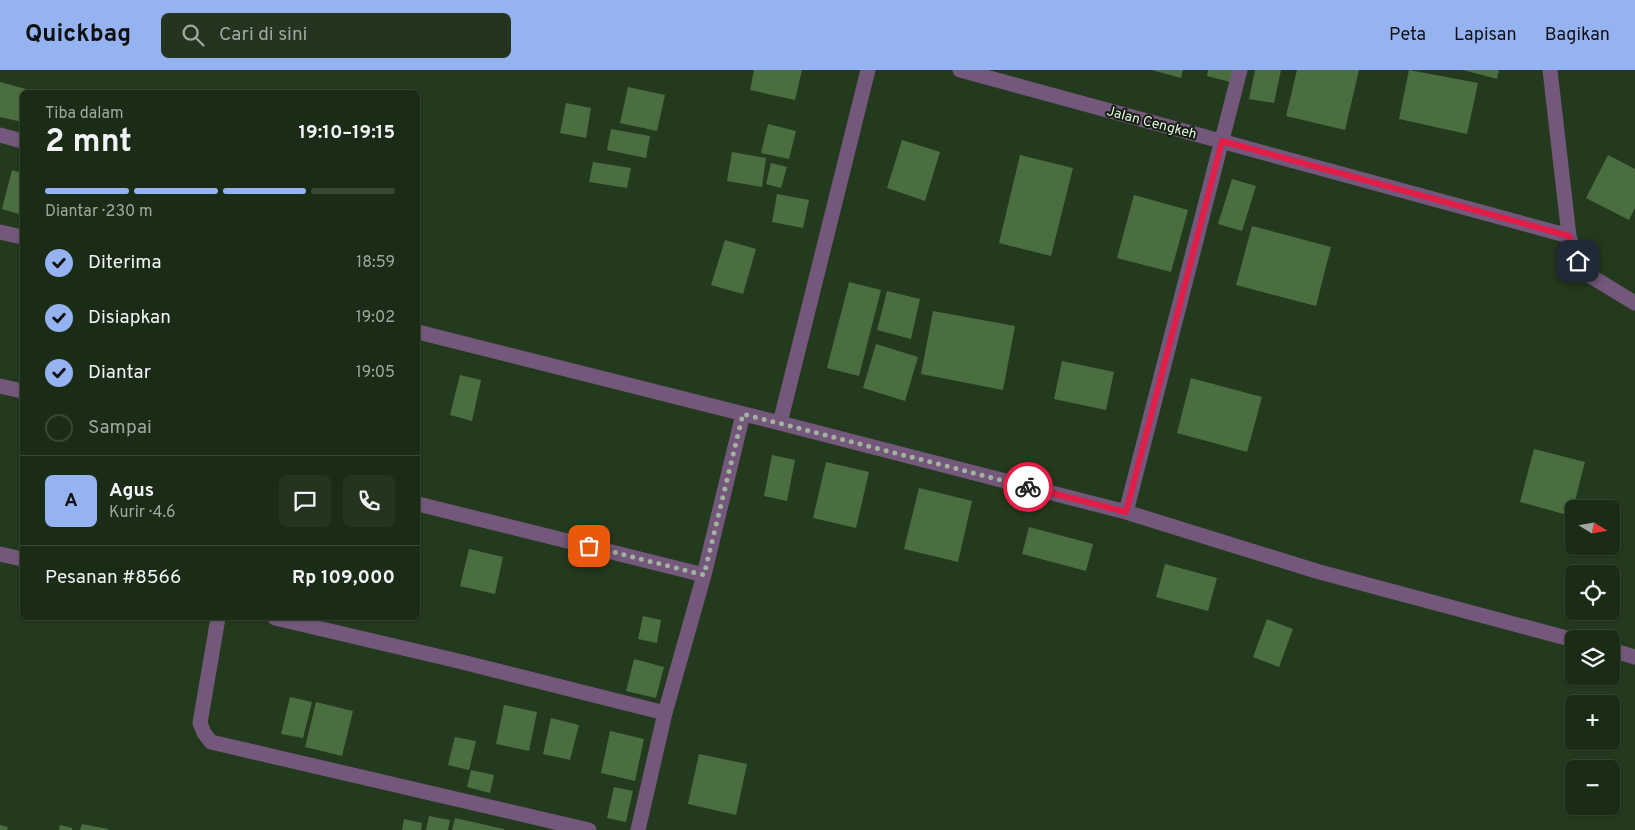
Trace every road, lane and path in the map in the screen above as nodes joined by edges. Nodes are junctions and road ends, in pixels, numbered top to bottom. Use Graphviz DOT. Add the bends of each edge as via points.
graph roads {
  1 [pos="868,70"];
  2 [pos="960,70"];
  3 [pos="1240,70"];
  4 [pos="1550,70"];
  5 [pos="0,135"];
  6 [pos="20,140"];
  7 [pos="1222,141"];
  8 [pos="0,232"];
  9 [pos="1569,236"];
  10 [pos="20,237"];
  11 [pos="1635,303"];
  12 [pos="420,333"];
  13 [pos="0,386"];
  14 [pos="20,391"];
  15 [pos="743,414"];
  16 [pos="780,423"];
  17 [pos="420,504"];
  18 [pos="1126,512"];
  19 [pos="0,554"];
  20 [pos="20,559"];
  21 [pos="704,575"];
  22 [pos="218,620"];
  23 [pos="284,620"];
  24 [pos="1565,638"];
  25 [pos="1620,652"];
  26 [pos="1635,656"];
  27 [pos="664,713"];
  28 [pos="590,830"];
  29 [pos="638,830"];
  1 -- 16 [label="street"];
  2 -- 7 [label="street, Jalan Cengkeh"];
  3 -- 7 [label="street"];
  4 -- 9 [label="street"];
  5 -- 6 [label="street"];
  7 -- 9 [label="street, Jalan Cengkeh"];
  7 -- 18 [label="street"];
  8 -- 10 [label="street"];
  9 -- 11 [label="street" via="1578,261 1588,273"];
  12 -- 15 [label="street"];
  13 -- 14 [label="street"];
  15 -- 16 [label="street"];
  15 -- 21 [label="street"];
  16 -- 18 [label="street"];
  17 -- 21 [label="street"];
  18 -- 24 [label="street" via="1316,570"];
  19 -- 20 [label="street"];
  21 -- 27 [label="street"];
  22 -- 28 [label="street" via="200,722 211,742"];
  23 -- 27 [label="street"];
  25 -- 26 [label="street"];
  27 -- 29 [label="street"];
}
